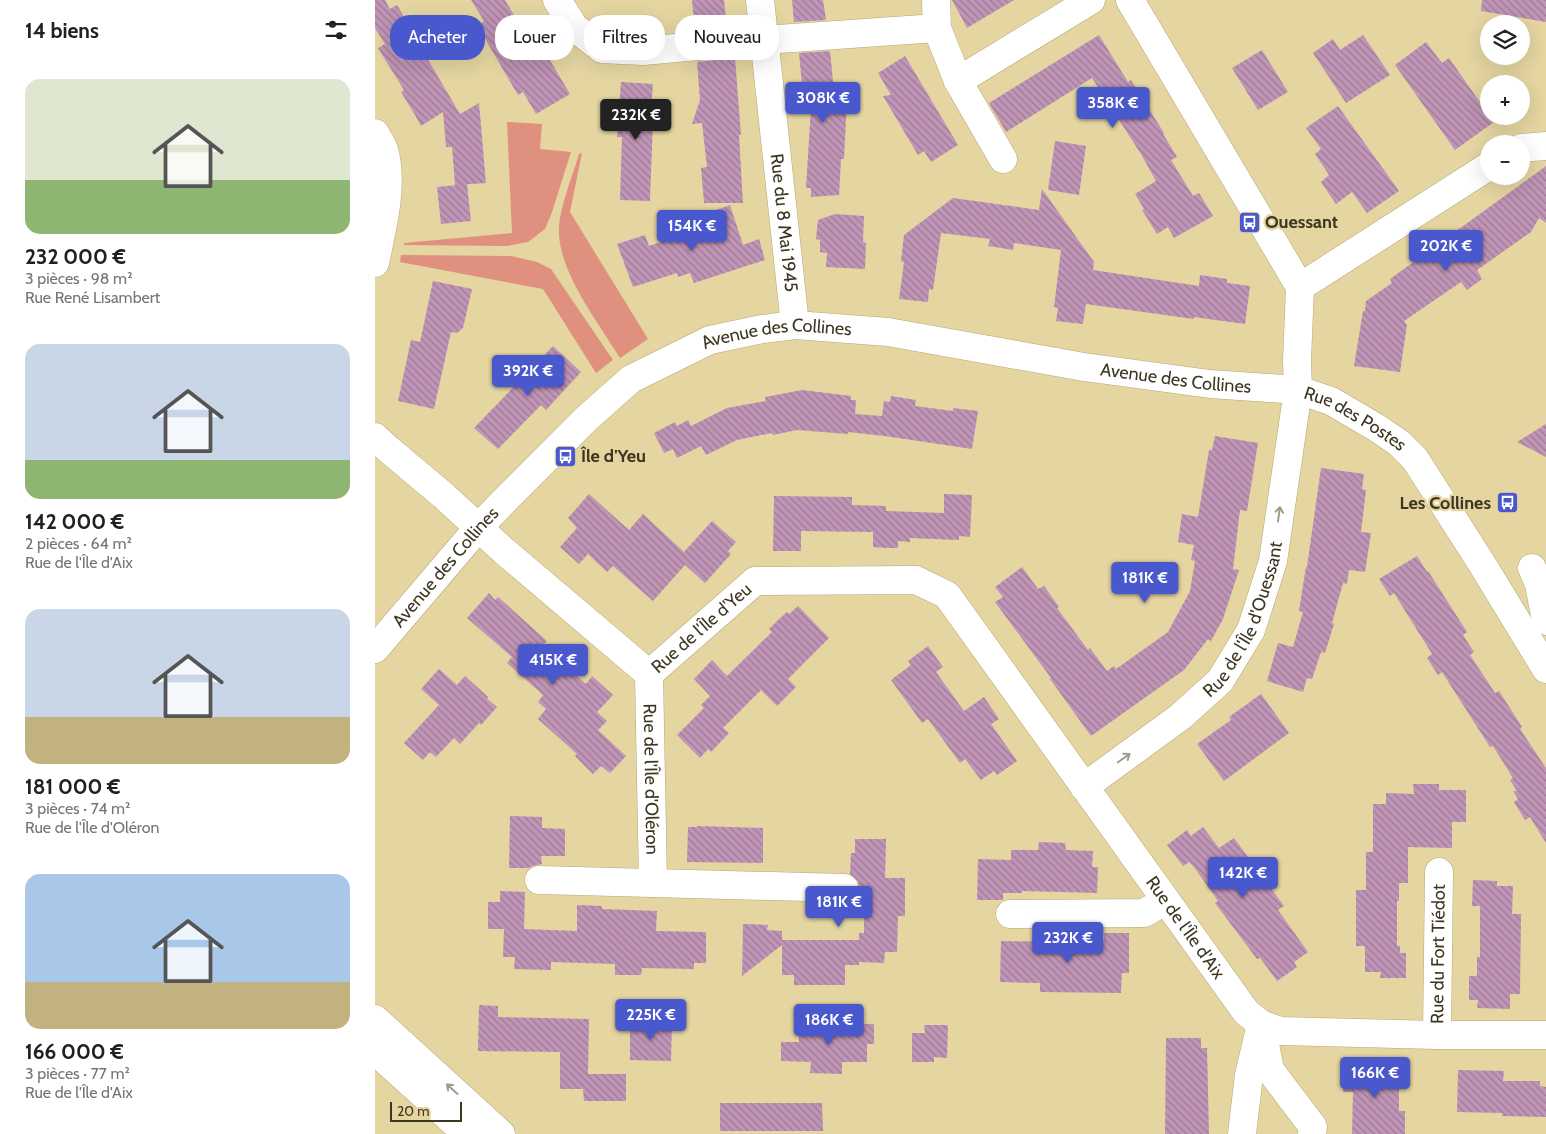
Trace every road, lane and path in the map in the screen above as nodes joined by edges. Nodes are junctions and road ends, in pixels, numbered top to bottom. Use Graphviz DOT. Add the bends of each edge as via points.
graph roads {
  1 [pos="557,0"];
  2 [pos="760,0"];
  3 [pos="935,0"];
  4 [pos="1091,0"];
  5 [pos="1130,0"];
  6 [pos="761,15"];
  7 [pos="937,28"];
  8 [pos="779,39"];
  9 [pos="675,48"];
  10 [pos="765,60"];
  11 [pos="958,81"];
  12 [pos="375,132"];
  13 [pos="1546,146"];
  14 [pos="1530,147"];
  15 [pos="1003,159"];
  16 [pos="1480,172"];
  17 [pos="375,263"];
  18 [pos="1300,287"];
  19 [pos="795,325"];
  20 [pos="1298,390"];
  21 [pos="375,437"];
  22 [pos="478,528"];
  23 [pos="1533,568"];
  24 [pos="947,595"];
  25 [pos="1541,631"];
  26 [pos="377,642"];
  27 [pos="1546,669"];
  28 [pos="649,674"];
  29 [pos="1084,786"];
  30 [pos="1439,872"];
  31 [pos="539,880"];
  32 [pos="653,883"];
  33 [pos="844,888"];
  34 [pos="1165,901"];
  35 [pos="1009,914"];
  36 [pos="375,1019"];
  37 [pos="1261,1024"];
  38 [pos="1437,1035"];
  39 [pos="1546,1035"];
  40 [pos="375,1051"];
  41 [pos="467,1134"];
  42 [pos="501,1134"];
  43 [pos="1243,1134"];
  44 [pos="1312,1134"];
  1 -- 9 [label="street" via="574,27 603,49 643,51"];
  2 -- 6 [label="street, Rue du 8 Mai 1945"];
  3 -- 7 [label="street"];
  4 -- 11 [label="street"];
  5 -- 18 [label="street"];
  7 -- 8 [label="street"];
  7 -- 11 [label="street"];
  10 -- 19 [label="street, Rue du 8 Mai 1945"];
  11 -- 15 [label="street"];
  12 -- 17 [label="street" via="384,148 388,181"];
  13 -- 14 [label="street"];
  16 -- 18 [label="street"];
  18 -- 20 [label="street, Rue des Postes"];
  19 -- 20 [label="street, Avenue des Collines" via="888,332 1084,367 1200,382"];
  19 -- 22 [label="street, Avenue des Collines" via="710,340 631,379"];
  20 -- 25 [label="street, Rue des Postes" via="1331,401 1399,443 1415,459"];
  29 -- 20 [label="street, Rue de l'Île d'Ouessant, one-way" via="1180,717 1220,681 1251,630 1273,561"];
  21 -- 22 [label="street, Rue de l'Île d'Yeu"];
  22 -- 26 [label="street, Avenue des Collines"];
  22 -- 28 [label="street, Rue de l'Île d'Yeu"];
  23 -- 25 [label="street" via="1539,584"];
  24 -- 28 [label="street, Rue de l'Île d'Yeu" via="916,580 755,581"];
  24 -- 29 [label="street, Rue de l'Île d'Aix"];
  25 -- 27 [label="street, Rue des Postes"];
  28 -- 32 [label="street, Rue de l'Île d'Oléron"];
  29 -- 34 [label="street, Rue de l'Île d'Aix"];
  30 -- 38 [label="street, Rue du Fort Tiédot"];
  31 -- 32 [label="street"];
  32 -- 33 [label="street"];
  34 -- 35 [label="street" via="1144,913"];
  34 -- 37 [label="street, Rue de l'Île d'Aix" via="1246,1012"];
  42 -- 36 [label="street, one-way"];
  37 -- 38 [label="street, Rue de l'Île d'Aix" via="1280,1031"];
  37 -- 43 [label="street" via="1249,1075"];
  37 -- 44 [label="street" via="1270,1070 1313,1127"];
  38 -- 39 [label="street, Rue de l'Île d'Aix"];
  40 -- 41 [label="street"];
}
